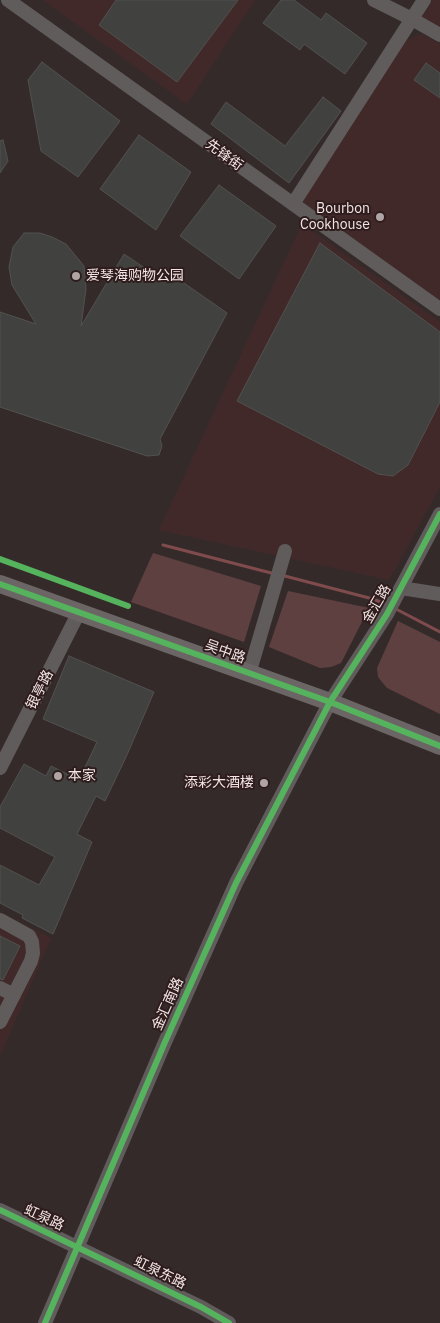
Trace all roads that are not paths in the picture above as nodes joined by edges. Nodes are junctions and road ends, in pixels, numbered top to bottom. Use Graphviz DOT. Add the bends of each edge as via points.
graph roads {
  1 [pos="8,0"];
  2 [pos="374,0"];
  3 [pos="424,0"];
  4 [pos="412,19"];
  5 [pos="440,35"];
  6 [pos="293,204"];
  7 [pos="440,309"];
  8 [pos="440,514"];
  9 [pos="284,554"];
  10 [pos="0,584"];
  11 [pos="399,591"];
  12 [pos="440,594"];
  13 [pos="79,612"];
  14 [pos="249,674"];
  15 [pos="330,702"];
  16 [pos="440,746"];
  17 [pos="0,768"];
  18 [pos="0,920"];
  19 [pos="0,988"];
  20 [pos="14,995"];
  21 [pos="0,1022"];
  22 [pos="0,1210"];
  23 [pos="78,1247"];
  24 [pos="45,1323"];
  25 [pos="229,1323"];
  1 -- 6 [label="street, 先锋街"];
  2 -- 4 [label="street"];
  3 -- 4 [label="street"];
  4 -- 5 [label="street"];
  4 -- 6 [label="street"];
  6 -- 7 [label="street, 先锋街"];
  8 -- 11 [label="street, 金汇路"];
  9 -- 14 [label="street"];
  10 -- 13 [label="main road, 吴中路"];
  11 -- 12 [label="street"];
  11 -- 15 [label="street, 金汇路"];
  13 -- 14 [label="main road, 吴中路"];
  13 -- 17 [label="street, 银亭路"];
  14 -- 15 [label="main road, 吴中路"];
  15 -- 16 [label="main road, 吴中路"];
  15 -- 23 [label="street, 金汇南路" via="236,883"];
  18 -- 20 [label="street" via="25,933 32,942 31,961"];
  19 -- 20 [label="street"];
  20 -- 21 [label="street"];
  22 -- 23 [label="street, 虹泉路"];
  23 -- 24 [label="street, 金汇南路"];
  23 -- 25 [label="street, 虹泉东路"];
}
